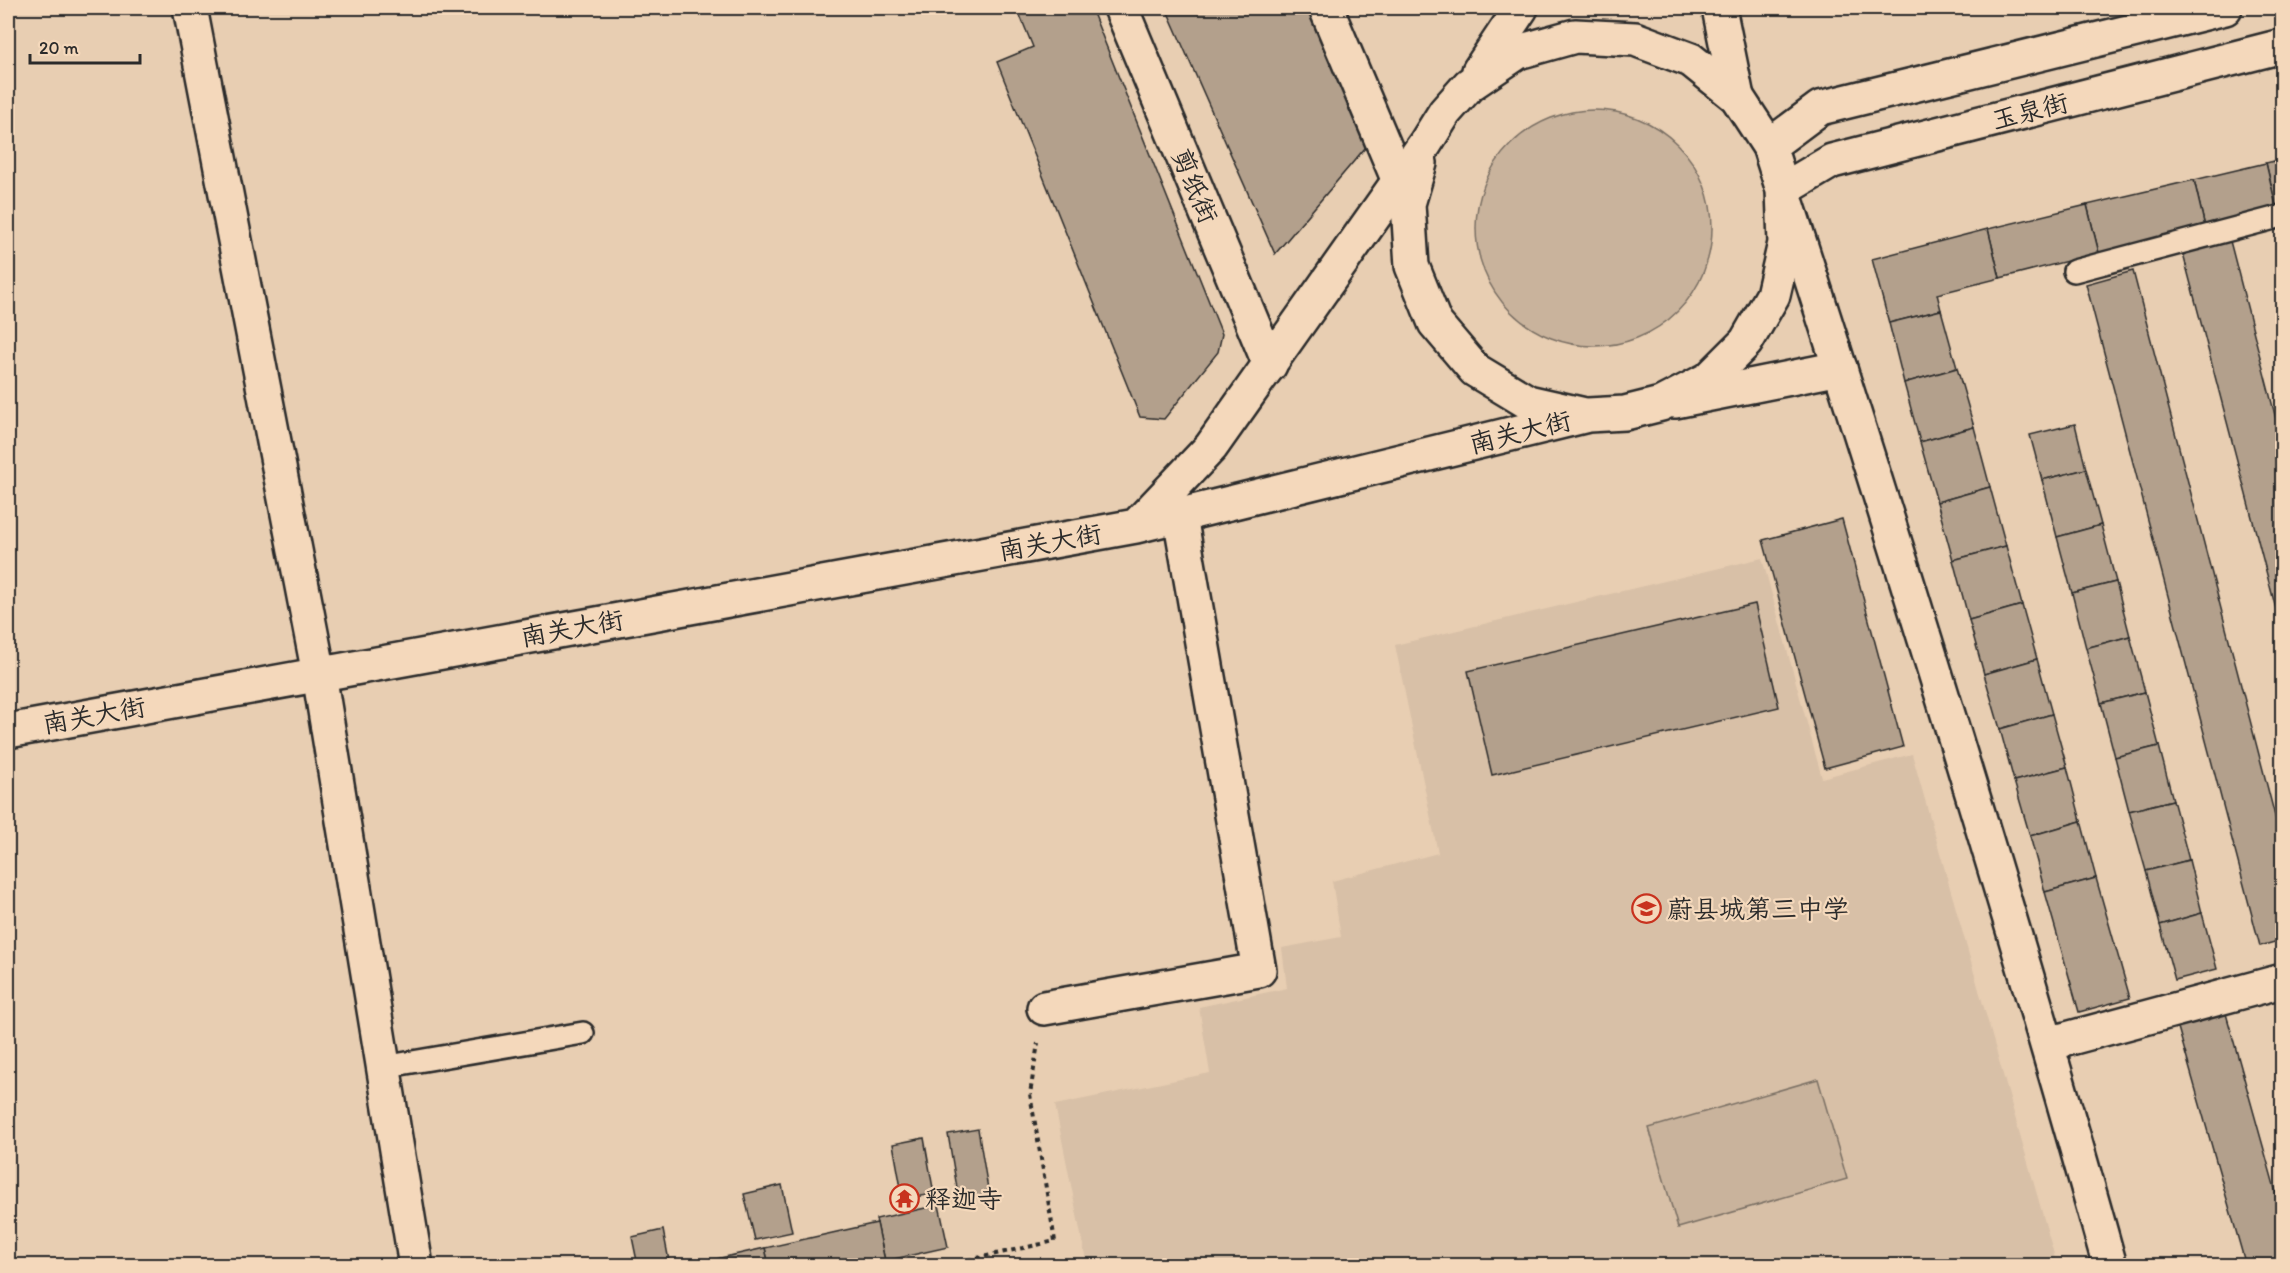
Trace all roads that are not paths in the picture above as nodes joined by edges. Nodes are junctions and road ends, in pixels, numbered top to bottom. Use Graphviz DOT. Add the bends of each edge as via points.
graph roads {
  1 [pos="190,8"];
  2 [pos="1121,8"];
  3 [pos="1326,8"];
  4 [pos="1521,8"];
  5 [pos="1719,8"];
  6 [pos="2225,8"];
  7 [pos="2283,46"];
  8 [pos="1469,85"];
  9 [pos="1737,98"];
  10 [pos="1425,144"];
  11 [pos="1769,146"];
  12 [pos="1399,181"];
  13 [pos="1782,190"];
  14 [pos="2283,216"];
  15 [pos="2074,271"];
  16 [pos="1270,365"];
  17 [pos="1840,368"];
  18 [pos="1661,404"];
  19 [pos="1588,416"];
  20 [pos="1180,516"];
  21 [pos="1136,526"];
  22 [pos="319,674"];
  23 [pos="8,730"];
  24 [pos="2283,981"];
  25 [pos="1044,1008"];
  26 [pos="584,1033"];
  27 [pos="2048,1044"];
  28 [pos="383,1066"];
  29 [pos="416,1266"];
  30 [pos="2110,1266"];
  1 -- 22 [label="main road"];
  2 -- 16 [label="main road, 剪纸街"];
  3 -- 12 [label="main road"];
  4 -- 8 [label="main road"];
  5 -- 9 [label="main road"];
  6 -- 11 [label="main road, 玉泉街" via="1820,108"];
  7 -- 13 [label="main road, 玉泉街" via="1832,161"];
  8 -- 9 [label="main road, 南关大街" via="1518,52 1575,36 1635,39 1690,60"];
  8 -- 10 [label="main road, 南关大街" via="1444,112"];
  9 -- 11 [label="main road, 南关大街"];
  10 -- 12 [label="main road, 南关大街"];
  10 -- 19 [label="main road, 南关大街" via="1408,204 1412,266 1435,323 1484,376 1528,402"];
  11 -- 13 [label="main road, 南关大街"];
  12 -- 16 [label="main road, 南关大街"];
  13 -- 17 [label="main road"];
  13 -- 18 [label="main road, 南关大街" via="1785,243 1773,296 1746,342 1708,379"];
  14 -- 15 [label="lane"];
  16 -- 21 [label="main road, 南关大街" via="1211,447"];
  17 -- 18 [label="main road"];
  17 -- 27 [label="main road"];
  18 -- 19 [label="main road, 南关大街" via="1625,413"];
  19 -- 20 [label="main road, 南关大街"];
  20 -- 21 [label="main road, 南关大街"];
  20 -- 25 [label="main road" via="1258,970"];
  21 -- 22 [label="main road, 南关大街"];
  22 -- 23 [label="main road, 南关大街"];
  22 -- 28 [label="main road"];
  24 -- 27 [label="main road"];
  26 -- 28 [label="lane"];
  27 -- 30 [label="main road"];
  28 -- 29 [label="main road"];
}
